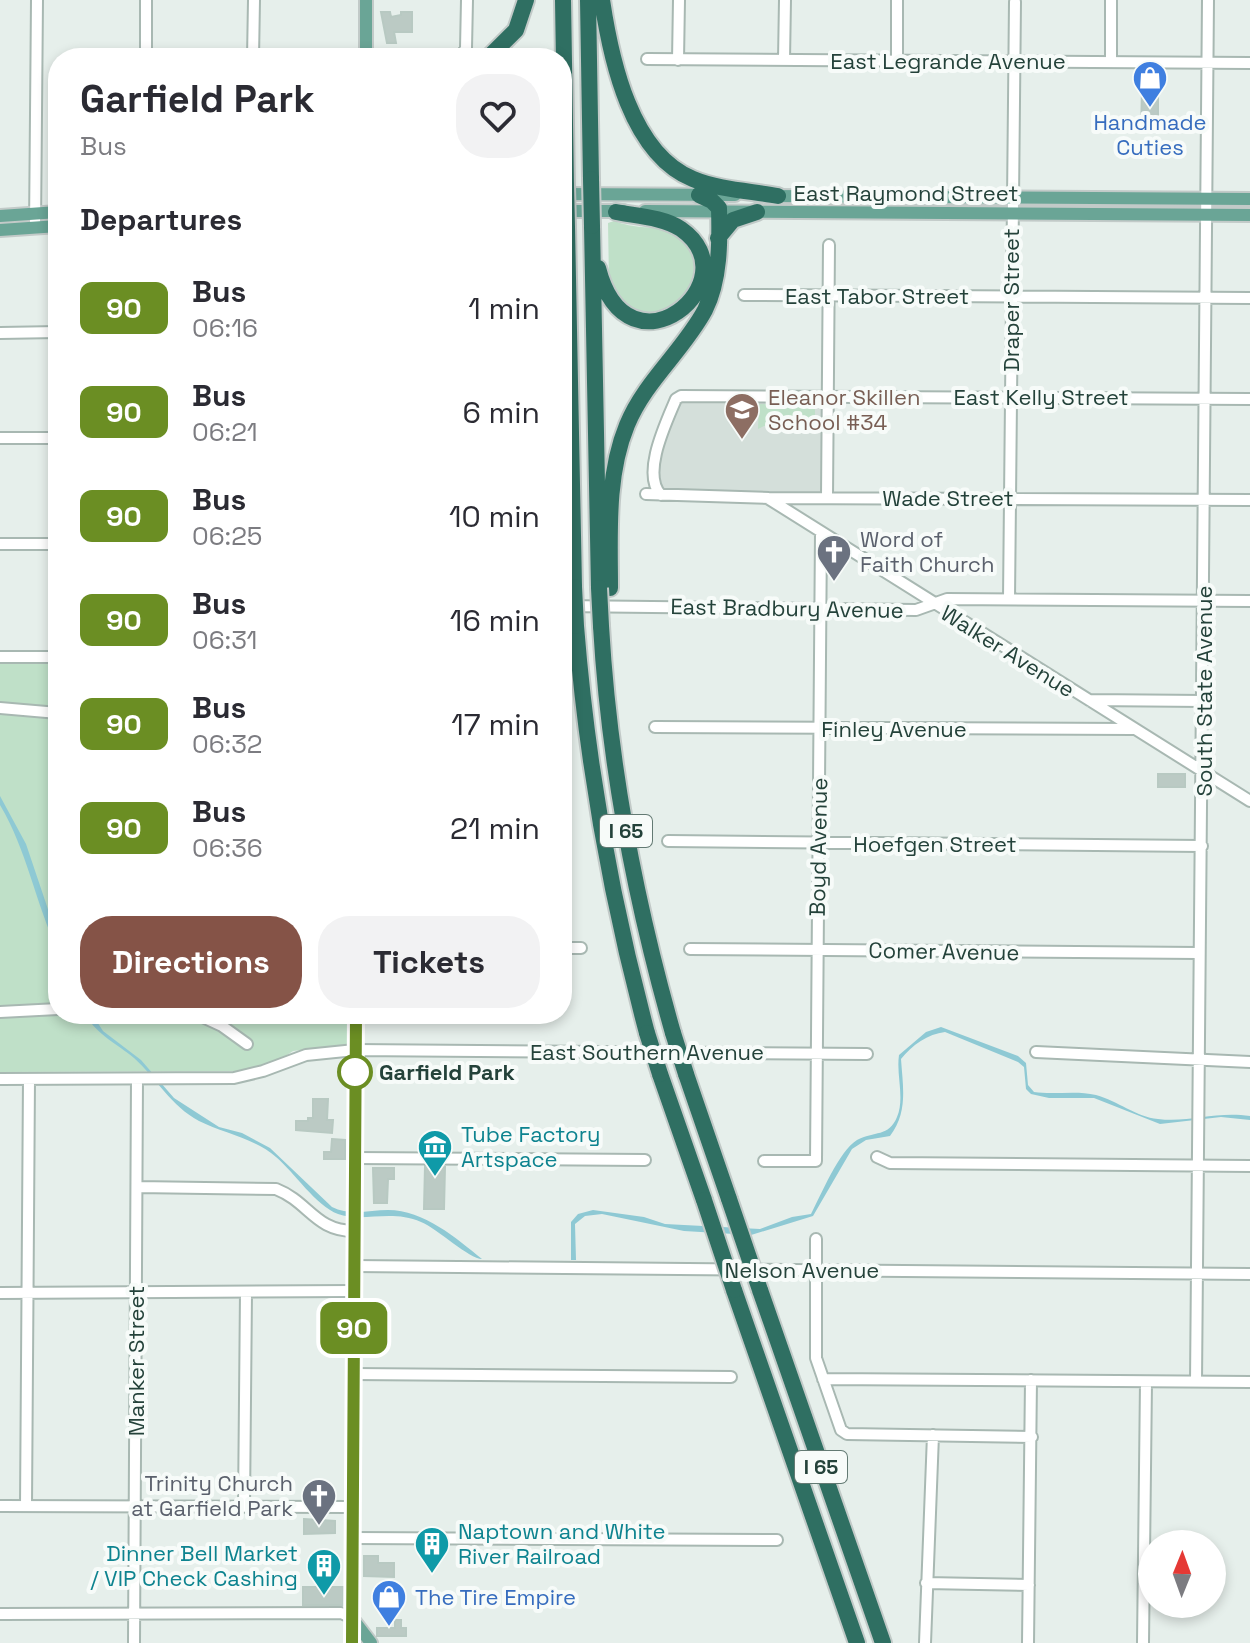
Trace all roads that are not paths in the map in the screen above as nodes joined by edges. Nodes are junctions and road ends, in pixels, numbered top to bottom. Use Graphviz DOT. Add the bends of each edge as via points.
graph roads {
  1 [pos="37,0"];
  2 [pos="146,0"];
  3 [pos="254,0"];
  4 [pos="366,0"];
  5 [pos="467,0"];
  6 [pos="526,0"];
  7 [pos="563,0"];
  8 [pos="588,0"];
  9 [pos="602,0"];
  10 [pos="679,0"];
  11 [pos="785,0"];
  12 [pos="897,0"];
  13 [pos="1111,0"];
  14 [pos="1208,0"];
  15 [pos="1015,2"];
  16 [pos="146,48"];
  17 [pos="253,48"];
  18 [pos="366,48"];
  19 [pos="466,48"];
  20 [pos="498,48"];
  21 [pos="563,48"];
  22 [pos="647,59"];
  23 [pos="678,60"];
  24 [pos="784,60"];
  25 [pos="897,61"];
  26 [pos="1014,61"];
  27 [pos="1111,62"];
  28 [pos="1208,63"];
  29 [pos="1250,63"];
  30 [pos="572,185"];
  31 [pos="699,195"];
  32 [pos="778,196"];
  33 [pos="1012,197"];
  34 [pos="1208,198"];
  35 [pos="1250,199"];
  36 [pos="719,211"];
  37 [pos="616,212"];
  38 [pos="757,212"];
  39 [pos="48,213"];
  40 [pos="35,214"];
  41 [pos="1012,214"];
  42 [pos="1208,215"];
  43 [pos="1250,215"];
  44 [pos="0,216"];
  45 [pos="572,218"];
  46 [pos="48,227"];
  47 [pos="35,228"];
  48 [pos="0,230"];
  49 [pos="718,238"];
  50 [pos="829,245"];
  51 [pos="593,246"];
  52 [pos="744,295"];
  53 [pos="829,296"];
  54 [pos="1011,297"];
  55 [pos="1207,298"];
  56 [pos="1250,298"];
  57 [pos="48,332"];
  58 [pos="0,333"];
  59 [pos="828,396"];
  60 [pos="1010,397"];
  61 [pos="1206,398"];
  62 [pos="1250,399"];
  63 [pos="0,438"];
  64 [pos="48,438"];
  65 [pos="646,494"];
  66 [pos="661,495"];
  67 [pos="768,498"];
  68 [pos="827,498"];
  69 [pos="1009,499"];
  70 [pos="1205,499"];
  71 [pos="1250,500"];
  72 [pos="572,519"];
  73 [pos="821,532"];
  74 [pos="0,544"];
  75 [pos="48,544"];
  76 [pos="572,546"];
  77 [pos="573,556"];
  78 [pos="605,588"];
  79 [pos="1009,599"];
  80 [pos="1204,600"];
  81 [pos="1250,601"];
  82 [pos="933,604"];
  83 [pos="572,606"];
  84 [pos="820,609"];
  85 [pos="0,657"];
  86 [pos="48,657"];
  87 [pos="1087,700"];
  88 [pos="1204,701"];
  89 [pos="0,708"];
  90 [pos="48,712"];
  91 [pos="655,727"];
  92 [pos="820,729"];
  93 [pos="1133,729"];
  94 [pos="1203,774"];
  95 [pos="1250,801"];
  96 [pos="668,841"];
  97 [pos="818,843"];
  98 [pos="1202,846"];
  99 [pos="572,948"];
  100 [pos="581,948"];
  101 [pos="690,949"];
  102 [pos="817,950"];
  103 [pos="1198,953"];
  104 [pos="48,1010"];
  105 [pos="0,1012"];
  106 [pos="220,1024"];
  107 [pos="356,1024"];
  108 [pos="247,1044"];
  109 [pos="355,1050"];
  110 [pos="1036,1052"];
  111 [pos="817,1053"];
  112 [pos="867,1054"];
  113 [pos="1198,1060"];
  114 [pos="1250,1062"];
  115 [pos="0,1079"];
  116 [pos="29,1079"];
  117 [pos="141,1079"];
  118 [pos="877,1157"];
  119 [pos="355,1158"];
  120 [pos="645,1160"];
  121 [pos="764,1161"];
  122 [pos="1198,1165"];
  123 [pos="1250,1166"];
  124 [pos="137,1187"];
  125 [pos="354,1228"];
  126 [pos="816,1239"];
  127 [pos="354,1266"];
  128 [pos="815,1269"];
  129 [pos="1197,1274"];
  130 [pos="1250,1274"];
  131 [pos="354,1291"];
  132 [pos="136,1292"];
  133 [pos="246,1292"];
  134 [pos="0,1293"];
  135 [pos="27,1293"];
  136 [pos="353,1374"];
  137 [pos="731,1377"];
  138 [pos="823,1379"];
  139 [pos="1031,1380"];
  140 [pos="1146,1382"];
  141 [pos="1196,1382"];
  142 [pos="1250,1382"];
  143 [pos="933,1435"];
  144 [pos="1032,1437"];
  145 [pos="0,1506"];
  146 [pos="26,1506"];
  147 [pos="135,1506"];
  148 [pos="244,1506"];
  149 [pos="353,1507"];
  150 [pos="352,1538"];
  151 [pos="777,1540"];
  152 [pos="926,1583"];
  153 [pos="1029,1585"];
  154 [pos="134,1613"];
  155 [pos="0,1614"];
  156 [pos="352,1618"];
  157 [pos="134,1643"];
  158 [pos="352,1643"];
  159 [pos="371,1643"];
  160 [pos="857,1643"];
  161 [pos="883,1643"];
  162 [pos="925,1643"];
  163 [pos="1028,1643"];
  164 [pos="1143,1643"];
  1 -- 40 [label="street"];
  2 -- 16 [label="street"];
  3 -- 17 [label="street"];
  4 -- 18 [label="main road"];
  5 -- 19 [label="street"];
  6 -- 20 [label="highway" via="516,30"];
  7 -- 21 [label="highway, I 65"];
  8 -- 51 [label="highway, I 65, bridge"];
  9 -- 32 [label="highway" via="622,86 653,150 694,180"];
  10 -- 23 [label="street"];
  11 -- 24 [label="street"];
  12 -- 25 [label="street"];
  13 -- 27 [label="street"];
  14 -- 28 [label="street, South State Avenue"];
  15 -- 26 [label="street, Draper Street"];
  22 -- 23 [label="street, East Legrande Avenue"];
  23 -- 24 [label="street, East Legrande Avenue"];
  24 -- 25 [label="street, East Legrande Avenue"];
  25 -- 26 [label="street, East Legrande Avenue"];
  26 -- 27 [label="street, East Legrande Avenue"];
  26 -- 33 [label="street, Draper Street"];
  27 -- 28 [label="street, East Legrande Avenue"];
  28 -- 29 [label="street, East Legrande Avenue"];
  28 -- 34 [label="street, South State Avenue"];
  30 -- 31 [label="main road, East Raymond Street"];
  31 -- 32 [label="main road, East Raymond Street"];
  31 -- 36 [label="highway"];
  32 -- 33 [label="main road, East Raymond Street"];
  33 -- 34 [label="main road, East Raymond Street"];
  33 -- 41 [label="street, Draper Street"];
  34 -- 35 [label="main road, East Raymond Street"];
  34 -- 42 [label="street, South State Avenue"];
  36 -- 37 [label="main road, East Raymond Street"];
  36 -- 38 [label="main road, East Raymond Street"];
  36 -- 49 [label="highway"];
  37 -- 45 [label="main road, East Raymond Street"];
  37 -- 51 [label="highway" via="670,223 688,236 702,266 694,298 662,320 628,315 607,295"];
  38 -- 41 [label="main road, East Raymond Street"];
  38 -- 49 [label="highway" via="733,220"];
  39 -- 40 [label="main road"];
  40 -- 44 [label="main road"];
  40 -- 47 [label="street"];
  41 -- 42 [label="main road, East Raymond Street"];
  41 -- 54 [label="street, Draper Street"];
  42 -- 43 [label="main road, East Raymond Street"];
  42 -- 55 [label="street, South State Avenue"];
  46 -- 47 [label="main road"];
  47 -- 48 [label="main road"];
  49 -- 78 [label="highway" via="716,277 707,306 642,396 621,440 612,484"];
  50 -- 53 [label="street"];
  51 -- 78 [label="highway, I 65"];
  52 -- 53 [label="street, East Tabor Street"];
  53 -- 54 [label="street, East Tabor Street"];
  53 -- 59 [label="street"];
  54 -- 55 [label="street, East Tabor Street"];
  54 -- 60 [label="street, Draper Street"];
  55 -- 56 [label="street, East Tabor Street"];
  55 -- 61 [label="street, South State Avenue"];
  57 -- 58 [label="street"];
  59 -- 60 [label="street, East Kelly Street"];
  59 -- 66 [label="street, East Kelly Street" via="676,399 652,476"];
  59 -- 68 [label="street"];
  60 -- 61 [label="street, East Kelly Street"];
  60 -- 69 [label="street, Draper Street"];
  61 -- 62 [label="street, East Kelly Street"];
  61 -- 70 [label="street, South State Avenue"];
  63 -- 64 [label="street"];
  65 -- 66 [label="street, Wade Street"];
  66 -- 67 [label="street, Wade Street"];
  67 -- 68 [label="street, Wade Street"];
  67 -- 73 [label="street, Walker Avenue"];
  68 -- 69 [label="street, Wade Street"];
  69 -- 70 [label="street, Wade Street"];
  69 -- 79 [label="street, Draper Street"];
  70 -- 71 [label="street, Wade Street"];
  70 -- 80 [label="street, South State Avenue"];
  72 -- 77 [label="highway, I 65"];
  73 -- 82 [label="street, Walker Avenue"];
  73 -- 84 [label="street, Boyd Avenue"];
  74 -- 75 [label="street"];
  76 -- 77 [label="highway"];
  77 -- 160 [label="highway, I 65, bridge" via="588,749 609,877 647,1033"];
  78 -- 161 [label="highway, I 65, bridge" via="609,721 637,890 673,1033"];
  79 -- 80 [label="street, East Bradbury Avenue"];
  79 -- 82 [label="street, East Bradbury Avenue" via="947,599"];
  80 -- 81 [label="street, East Bradbury Avenue"];
  80 -- 88 [label="street, South State Avenue"];
  82 -- 84 [label="street, East Bradbury Avenue" via="916,610"];
  82 -- 87 [label="street, Walker Avenue"];
  83 -- 84 [label="street, East Bradbury Avenue"];
  84 -- 92 [label="street, Boyd Avenue"];
  85 -- 86 [label="street"];
  87 -- 88 [label="street"];
  87 -- 93 [label="street, Walker Avenue"];
  88 -- 94 [label="street, South State Avenue"];
  89 -- 90 [label="street"];
  91 -- 92 [label="street, Finley Avenue"];
  92 -- 93 [label="street, Finley Avenue"];
  92 -- 97 [label="street, Boyd Avenue"];
  93 -- 94 [label="street, Walker Avenue"];
  94 -- 95 [label="street, Walker Avenue"];
  94 -- 98 [label="street, South State Avenue"];
  96 -- 97 [label="street, Hoefgen Street"];
  97 -- 98 [label="street, Hoefgen Street"];
  97 -- 102 [label="street, Boyd Avenue"];
  98 -- 103 [label="street, South State Avenue"];
  99 -- 100 [label="street"];
  101 -- 102 [label="street, Comer Avenue"];
  102 -- 103 [label="street, Comer Avenue"];
  102 -- 111 [label="street, Boyd Avenue"];
  103 -- 113 [label="street, South State Avenue"];
  104 -- 105 [label="street"];
  106 -- 108 [label="street"];
  107 -- 109 [label="main road"];
  109 -- 111 [label="street, East Southern Avenue"];
  109 -- 117 [label="street, East Southern Avenue" via="306,1055 244,1076"];
  109 -- 119 [label="main road"];
  110 -- 113 [label="street"];
  111 -- 112 [label="street, East Southern Avenue"];
  111 -- 121 [label="street, Boyd Avenue" via="816,1161"];
  113 -- 114 [label="street"];
  113 -- 122 [label="street, South State Avenue"];
  115 -- 116 [label="street, East Southern Avenue"];
  116 -- 117 [label="street, East Southern Avenue"];
  116 -- 135 [label="street"];
  117 -- 124 [label="street, Manker Street"];
  118 -- 122 [label="street" via="890,1163"];
  119 -- 120 [label="street"];
  119 -- 125 [label="main road"];
  122 -- 123 [label="street"];
  122 -- 129 [label="street, South State Avenue"];
  124 -- 125 [label="street" via="276,1189 296,1199 325,1226"];
  124 -- 132 [label="street, Manker Street"];
  125 -- 127 [label="main road"];
  126 -- 128 [label="street"];
  127 -- 128 [label="street, Nelson Avenue"];
  127 -- 131 [label="main road"];
  128 -- 129 [label="street, Nelson Avenue"];
  128 -- 138 [label="street" via="815,1346"];
  129 -- 130 [label="street, Nelson Avenue"];
  129 -- 141 [label="street, South State Avenue"];
  131 -- 133 [label="street"];
  131 -- 136 [label="main road"];
  132 -- 133 [label="street"];
  132 -- 135 [label="street"];
  132 -- 147 [label="street, Manker Street"];
  133 -- 148 [label="street"];
  134 -- 135 [label="street"];
  135 -- 146 [label="street"];
  136 -- 137 [label="street"];
  136 -- 149 [label="main road"];
  138 -- 139 [label="street"];
  138 -- 143 [label="street" via="838,1426 847,1434"];
  139 -- 140 [label="street"];
  139 -- 144 [label="street"];
  140 -- 141 [label="street"];
  140 -- 164 [label="street"];
  141 -- 142 [label="street"];
  143 -- 144 [label="street"];
  143 -- 152 [label="street"];
  144 -- 153 [label="street"];
  145 -- 146 [label="street"];
  146 -- 147 [label="street"];
  147 -- 148 [label="street"];
  147 -- 154 [label="street, Manker Street"];
  148 -- 149 [label="street"];
  149 -- 150 [label="main road"];
  150 -- 151 [label="street"];
  150 -- 156 [label="main road"];
  152 -- 153 [label="street"];
  152 -- 162 [label="street"];
  153 -- 163 [label="street"];
  154 -- 155 [label="street"];
  154 -- 156 [label="street" via="341,1613"];
  154 -- 157 [label="street, Manker Street"];
  156 -- 158 [label="main road"];
  156 -- 159 [label="main road"];
}
